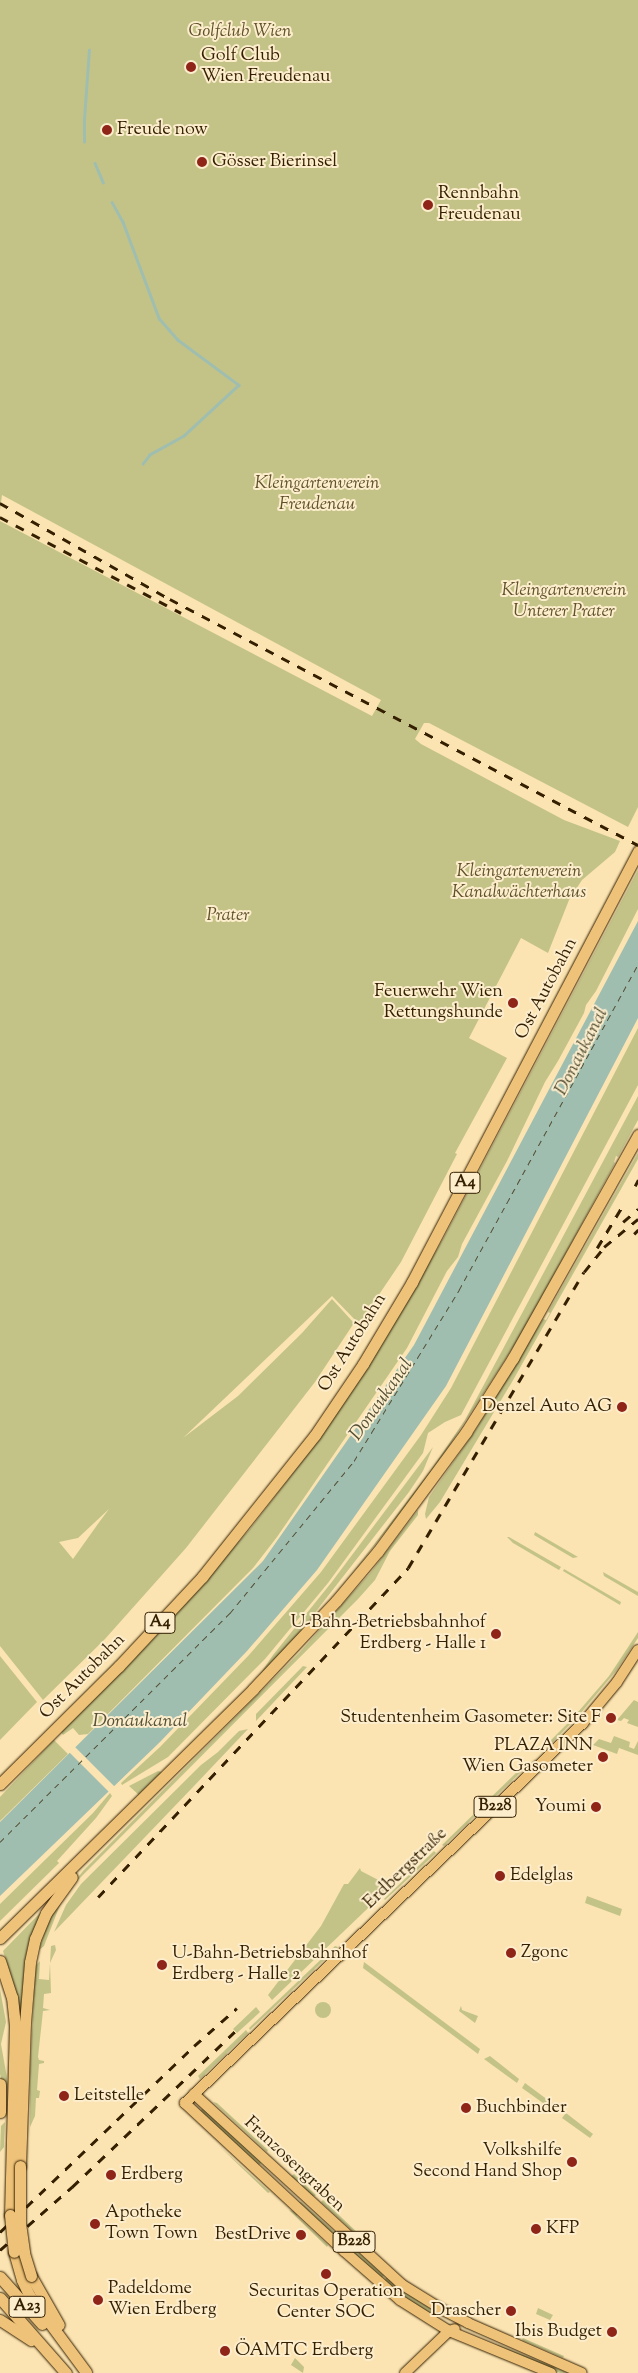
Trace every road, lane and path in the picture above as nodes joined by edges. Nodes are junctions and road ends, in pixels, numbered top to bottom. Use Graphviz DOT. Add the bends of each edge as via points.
graph roads {
  1 [pos="638,851"];
  2 [pos="638,1136"];
  3 [pos="638,1147"];
  4 [pos="611,1186"];
  5 [pos="638,1650"];
  6 [pos="0,1784"];
  7 [pos="90,1850"];
  8 [pos="0,1938"];
  9 [pos="0,1946"];
  10 [pos="2,1966"];
  11 [pos="0,2084"];
  12 [pos="194,2094"];
  13 [pos="185,2103"];
  14 [pos="0,2112"];
  15 [pos="0,2277"];
  16 [pos="0,2298"];
  17 [pos="0,2320"];
  18 [pos="468,2323"];
  19 [pos="449,2331"];
  20 [pos="43,2347"];
  21 [pos="87,2372"];
  22 [pos="66,2373"];
  23 [pos="405,2373"];
  24 [pos="551,2373"];
  25 [pos="582,2373"];
  1 -- 6 [label="highway, Ost Autobahn / A4" via="412,1282 363,1364 315,1435 196,1583 119,1666"];
  2 -- 4 [label="highway"];
  3 -- 4 [label="highway"];
  4 -- 7 [label="highway" via="513,1358 466,1432 378,1551 284,1657"];
  5 -- 12 [label="main road, Erdbergstraße / B228" via="583,1723"];
  7 -- 8 [label="highway"];
  7 -- 9 [label="highway"];
  7 -- 21 [label="highway, bridge" via="89,1858 46,1913 31,1956 20,2166 20,2223 27,2265 39,2293"];
  10 -- 21 [label="highway, bridge" via="12,1997 15,2025 10,2215 18,2266 29,2295"];
  11 -- 14 [label="highway"];
  12 -- 13 [label="main road, Erdbergstraße / B228"];
  12 -- 18 [label="main road, Franzosengraben / B228" via="401,2284"];
  13 -- 19 [label="main road, Franzosengraben / B228" via="393,2294"];
  15 -- 21 [label="highway, A23"];
  16 -- 20 [label="highway, A23"];
  17 -- 20 [label="highway"];
  18 -- 19 [label="main road"];
  18 -- 25 [label="main road, Franzosengraben"];
  19 -- 23 [label="main road"];
  19 -- 24 [label="main road, Franzosengraben"];
  20 -- 22 [label="highway, A23"];
}
